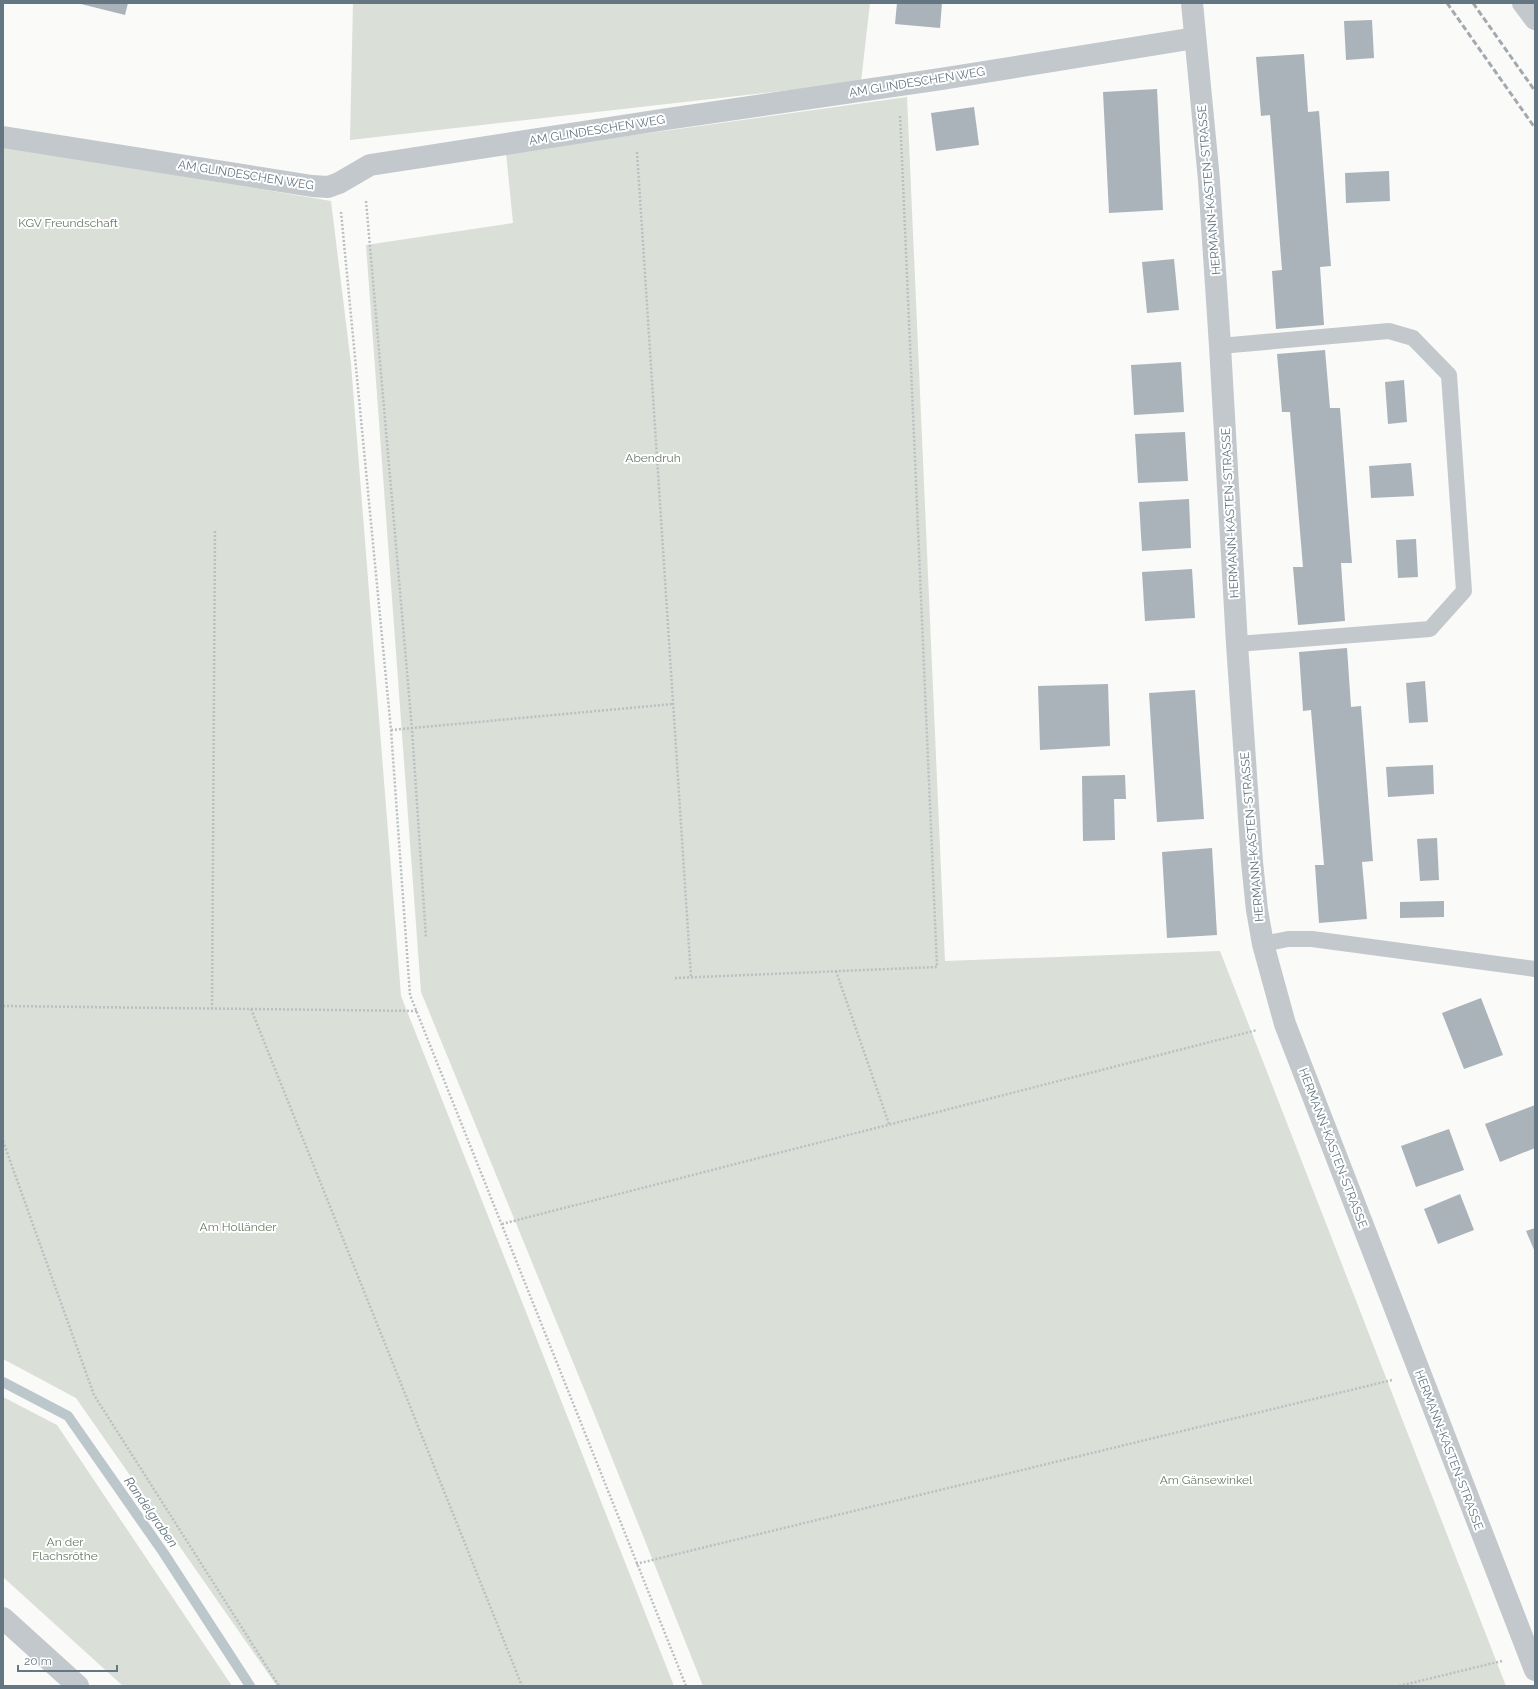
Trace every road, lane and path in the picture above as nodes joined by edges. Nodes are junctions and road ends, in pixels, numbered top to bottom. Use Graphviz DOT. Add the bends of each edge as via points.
graph roads {
  1 [pos="1192,3"];
  2 [pos="1523,3"];
  3 [pos="1535,19"];
  4 [pos="1196,38"];
  5 [pos="899,86"];
  6 [pos="635,124"];
  7 [pos="3,137"];
  8 [pos="363,168"];
  9 [pos="339,183"];
  10 [pos="1220,346"];
  11 [pos="216,530"];
  12 [pos="1237,644"];
  13 [pos="673,704"];
  14 [pos="412,729"];
  15 [pos="391,730"];
  16 [pos="426,938"];
  17 [pos="1263,944"];
  18 [pos="1535,969"];
  19 [pos="836,971"];
  20 [pos="691,977"];
  21 [pos="675,978"];
  22 [pos="3,1006"];
  23 [pos="212,1009"];
  24 [pos="251,1009"];
  25 [pos="418,1012"];
  26 [pos="1263,1028"];
  27 [pos="889,1124"];
  28 [pos="3,1141"];
  29 [pos="502,1224"];
  30 [pos="1397,1378"];
  31 [pos="636,1564"];
  32 [pos="3,1618"];
  33 [pos="1505,1660"];
  34 [pos="1535,1670"];
  35 [pos="78,1686"];
  36 [pos="279,1686"];
  37 [pos="522,1686"];
  38 [pos="686,1686"];
  39 [pos="1399,1686"];
  1 -- 4 [label="street, HERMANN-KASTEN-STRASSE"];
  2 -- 3 [label="street"];
  4 -- 5 [label="street, AM GLINDESCHEN WEG"];
  4 -- 10 [label="street, HERMANN-KASTEN-STRASSE"];
  5 -- 6 [label="street, AM GLINDESCHEN WEG"];
  5 -- 19 [label="path" via="937,967"];
  6 -- 8 [label="street, AM GLINDESCHEN WEG"];
  6 -- 13 [label="path"];
  7 -- 9 [label="street, AM GLINDESCHEN WEG" via="312,186 328,187"];
  8 -- 9 [label="street, AM GLINDESCHEN WEG"];
  8 -- 14 [label="path"];
  9 -- 15 [label="path"];
  10 -- 12 [label="street, HERMANN-KASTEN-STRASSE"];
  10 -- 12 [label="lane" via="1389,331 1413,338 1449,375 1464,592 1430,630"];
  11 -- 23 [label="path"];
  12 -- 17 [label="street, HERMANN-KASTEN-STRASSE" via="1252,862"];
  13 -- 14 [label="path"];
  13 -- 20 [label="path"];
  14 -- 15 [label="path"];
  14 -- 16 [label="path"];
  15 -- 25 [label="path" via="410,995"];
  17 -- 18 [label="lane" via="1288,939 1312,939"];
  17 -- 34 [label="street, HERMANN-KASTEN-STRASSE" via="1285,1024"];
  19 -- 20 [label="path"];
  19 -- 27 [label="path"];
  20 -- 21 [label="path"];
  22 -- 23 [label="path"];
  23 -- 24 [label="path"];
  24 -- 25 [label="path"];
  24 -- 37 [label="path"];
  25 -- 29 [label="path"];
  26 -- 27 [label="path"];
  27 -- 29 [label="path"];
  28 -- 36 [label="path" via="94,1395"];
  29 -- 31 [label="path"];
  30 -- 31 [label="path"];
  31 -- 38 [label="path"];
  32 -- 35 [label="street"];
  33 -- 39 [label="path"];
}
